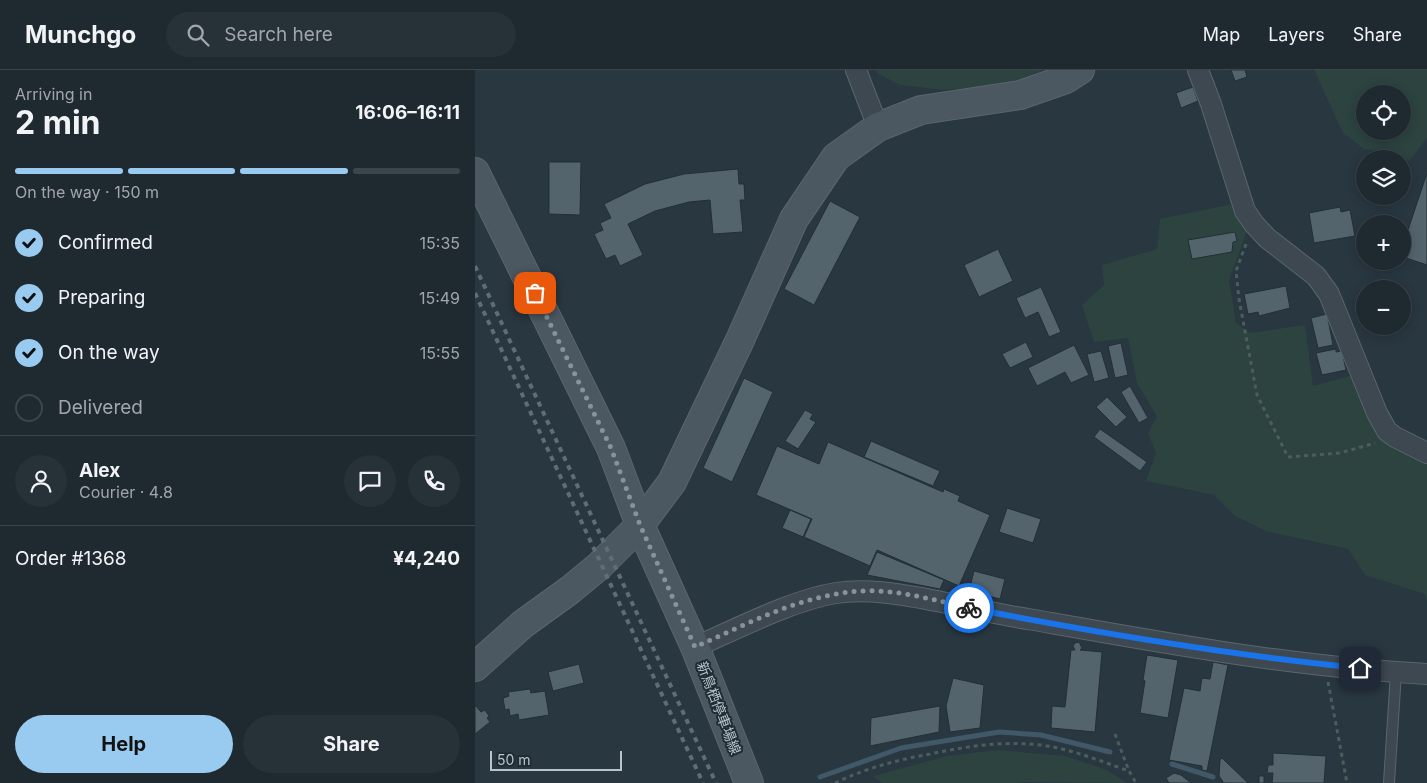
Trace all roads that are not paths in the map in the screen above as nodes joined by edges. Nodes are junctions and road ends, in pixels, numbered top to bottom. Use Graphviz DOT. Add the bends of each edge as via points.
graph roads {
  1 [pos="856,70"];
  2 [pos="1080,70"];
  3 [pos="1198,70"];
  4 [pos="878,127"];
  5 [pos="475,172"];
  6 [pos="1427,453"];
  7 [pos="640,525"];
  8 [pos="695,647"];
  9 [pos="475,667"];
  10 [pos="1396,672"];
  11 [pos="1427,674"];
  12 [pos="749,783"];
  13 [pos="1389,783"];
  1 -- 4 [label="street"];
  2 -- 4 [label="street" via="1066,79 1021,95 921,110"];
  3 -- 6 [label="street" via="1245,212 1267,238 1316,276 1329,294 1387,431"];
  4 -- 7 [label="street" via="836,157 794,219 672,482"];
  5 -- 7 [label="street, 新鳥栖停車場線" via="611,448"];
  7 -- 8 [label="street, 新鳥栖停車場線"];
  7 -- 9 [label="street" via="599,566 523,624"];
  8 -- 10 [label="street" via="802,602 836,593 890,592 1032,620 1227,652"];
  8 -- 12 [label="street, 新鳥栖停車場線"];
  10 -- 11 [label="street"];
  10 -- 13 [label="lane"];
}
